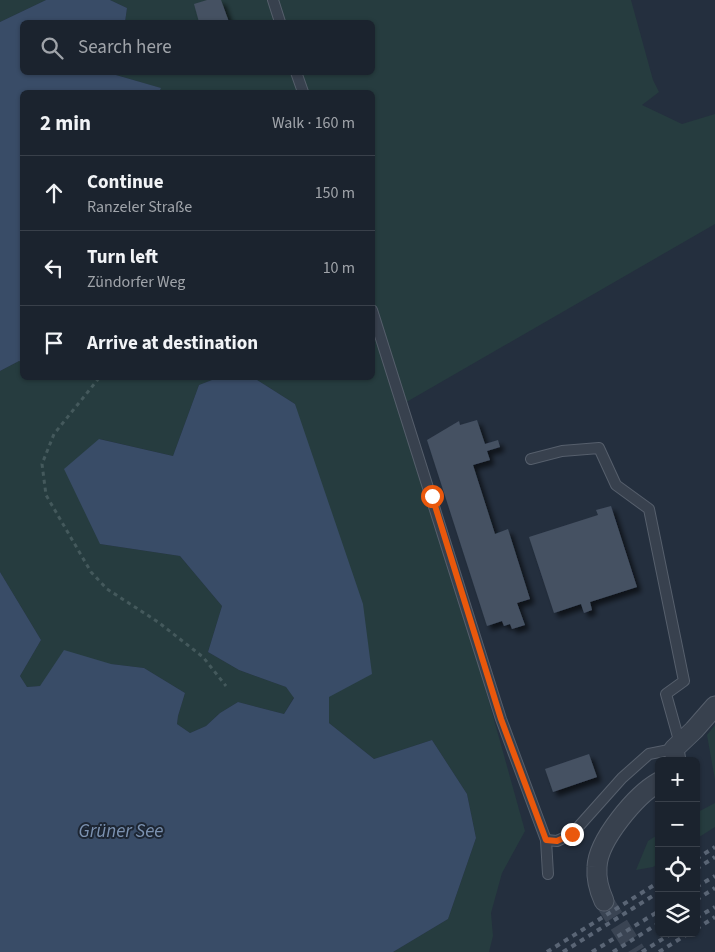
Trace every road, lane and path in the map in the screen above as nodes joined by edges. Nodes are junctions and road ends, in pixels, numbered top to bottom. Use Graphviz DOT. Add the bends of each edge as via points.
graph roads {
  1 [pos="273,0"];
  2 [pos="279,20"];
  3 [pos="297,75"];
  4 [pos="302,90"];
  5 [pos="375,320"];
  6 [pos="97,380"];
  7 [pos="531,459"];
  8 [pos="226,686"];
  9 [pos="715,706"];
  10 [pos="677,751"];
  11 [pos="655,784"];
  12 [pos="546,840"];
  13 [pos="548,874"];
  14 [pos="604,901"];
  1 -- 2 [label="lane"];
  3 -- 4 [label="lane"];
  5 -- 12 [label="lane" via="501,719"];
  6 -- 8 [label="path" via="54,434 42,464 46,495 92,572 107,589 158,622 203,658"];
  7 -- 10 [label="lane" via="562,451 599,448 616,485 649,509 684,681 666,694"];
  9 -- 10 [label="street"];
  10 -- 12 [label="lane" via="649,754 622,778 572,834 557,841"];
  11 -- 14 [label="street" via="632,806 601,851 596,866 597,884"];
  12 -- 13 [label="lane"];
}
